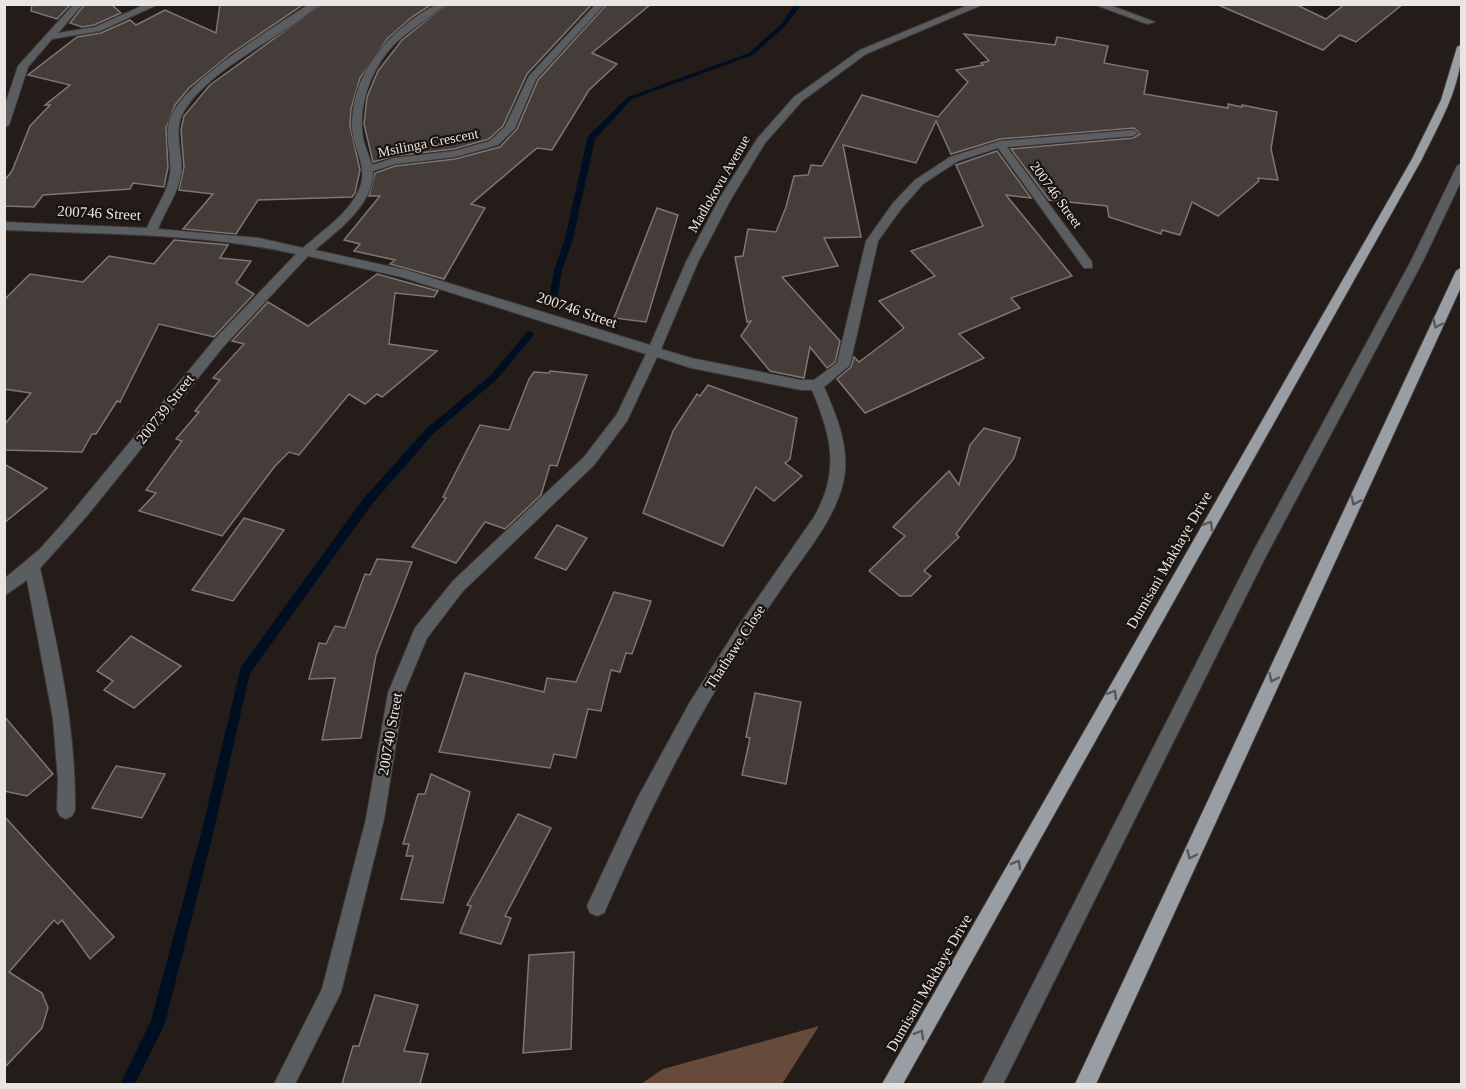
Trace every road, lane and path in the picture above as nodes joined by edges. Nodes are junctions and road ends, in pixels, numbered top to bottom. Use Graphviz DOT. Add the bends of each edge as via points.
graph roads {
  1 [pos="80,4"];
  2 [pos="155,4"];
  3 [pos="316,4"];
  4 [pos="441,4"];
  5 [pos="601,4"];
  6 [pos="980,4"];
  7 [pos="1097,4"];
  8 [pos="1150,22"];
  9 [pos="48,37"];
  10 [pos="1461,47"];
  11 [pos="4,125"];
  12 [pos="1133,133"];
  13 [pos="1000,144"];
  14 [pos="1461,166"];
  15 [pos="369,169"];
  16 [pos="4,225"];
  17 [pos="151,232"];
  18 [pos="303,254"];
  19 [pos="1088,265"];
  20 [pos="1461,271"];
  21 [pos="654,351"];
  22 [pos="818,385"];
  23 [pos="32,568"];
  24 [pos="4,589"];
  25 [pos="66,810"];
  26 [pos="597,906"];
  27 [pos="284,1084"];
  28 [pos="892,1084"];
  29 [pos="992,1084"];
  30 [pos="1085,1084"];
  1 -- 9 [label="street"];
  2 -- 9 [label="street" via="97,29"];
  3 -- 17 [label="street" via="210,79 177,114 173,126 175,181"];
  4 -- 15 [label="street" via="399,35 373,68 362,94 357,121 358,139"];
  5 -- 15 [label="street, Msilinga Crescent" via="532,78 510,128 494,143"];
  6 -- 21 [label="street, Madlokovu Avenue" via="863,52 798,99 761,141 724,199"];
  7 -- 8 [label="street"];
  9 -- 11 [label="street" via="23,66"];
  28 -- 10 [label="main road, Dumisani Makhaye Drive, one-way" via="1417,159 1446,100"];
  12 -- 13 [label="street, 200746 Street"];
  13 -- 19 [label="street, 200746 Street"];
  13 -- 22 [label="street, 200746 Street" via="954,159 920,182 897,206 872,241 843,365"];
  14 -- 29 [label="street" via="1417,261 1260,553"];
  15 -- 18 [label="street, 200739 Street" via="364,190 349,211"];
  16 -- 17 [label="street, 200746 Street"];
  17 -- 18 [label="street, 200746 Street" via="259,242"];
  18 -- 21 [label="street, 200746 Street" via="402,273"];
  18 -- 23 [label="street, 200739 Street" via="195,371"];
  20 -- 30 [label="main road, one-way"];
  21 -- 22 [label="street, 200746 Street" via="691,363"];
  21 -- 27 [label="street, 200740 Street" via="622,417 589,461 458,586 421,633 396,693 375,819 331,992"];
  22 -- 26 [label="street, Thathawe Close" via="833,423 838,454 836,482 820,522 734,645 691,716 642,806"];
  23 -- 24 [label="street, 200739 Street"];
  23 -- 25 [label="street" via="56,676 68,777"];
}
